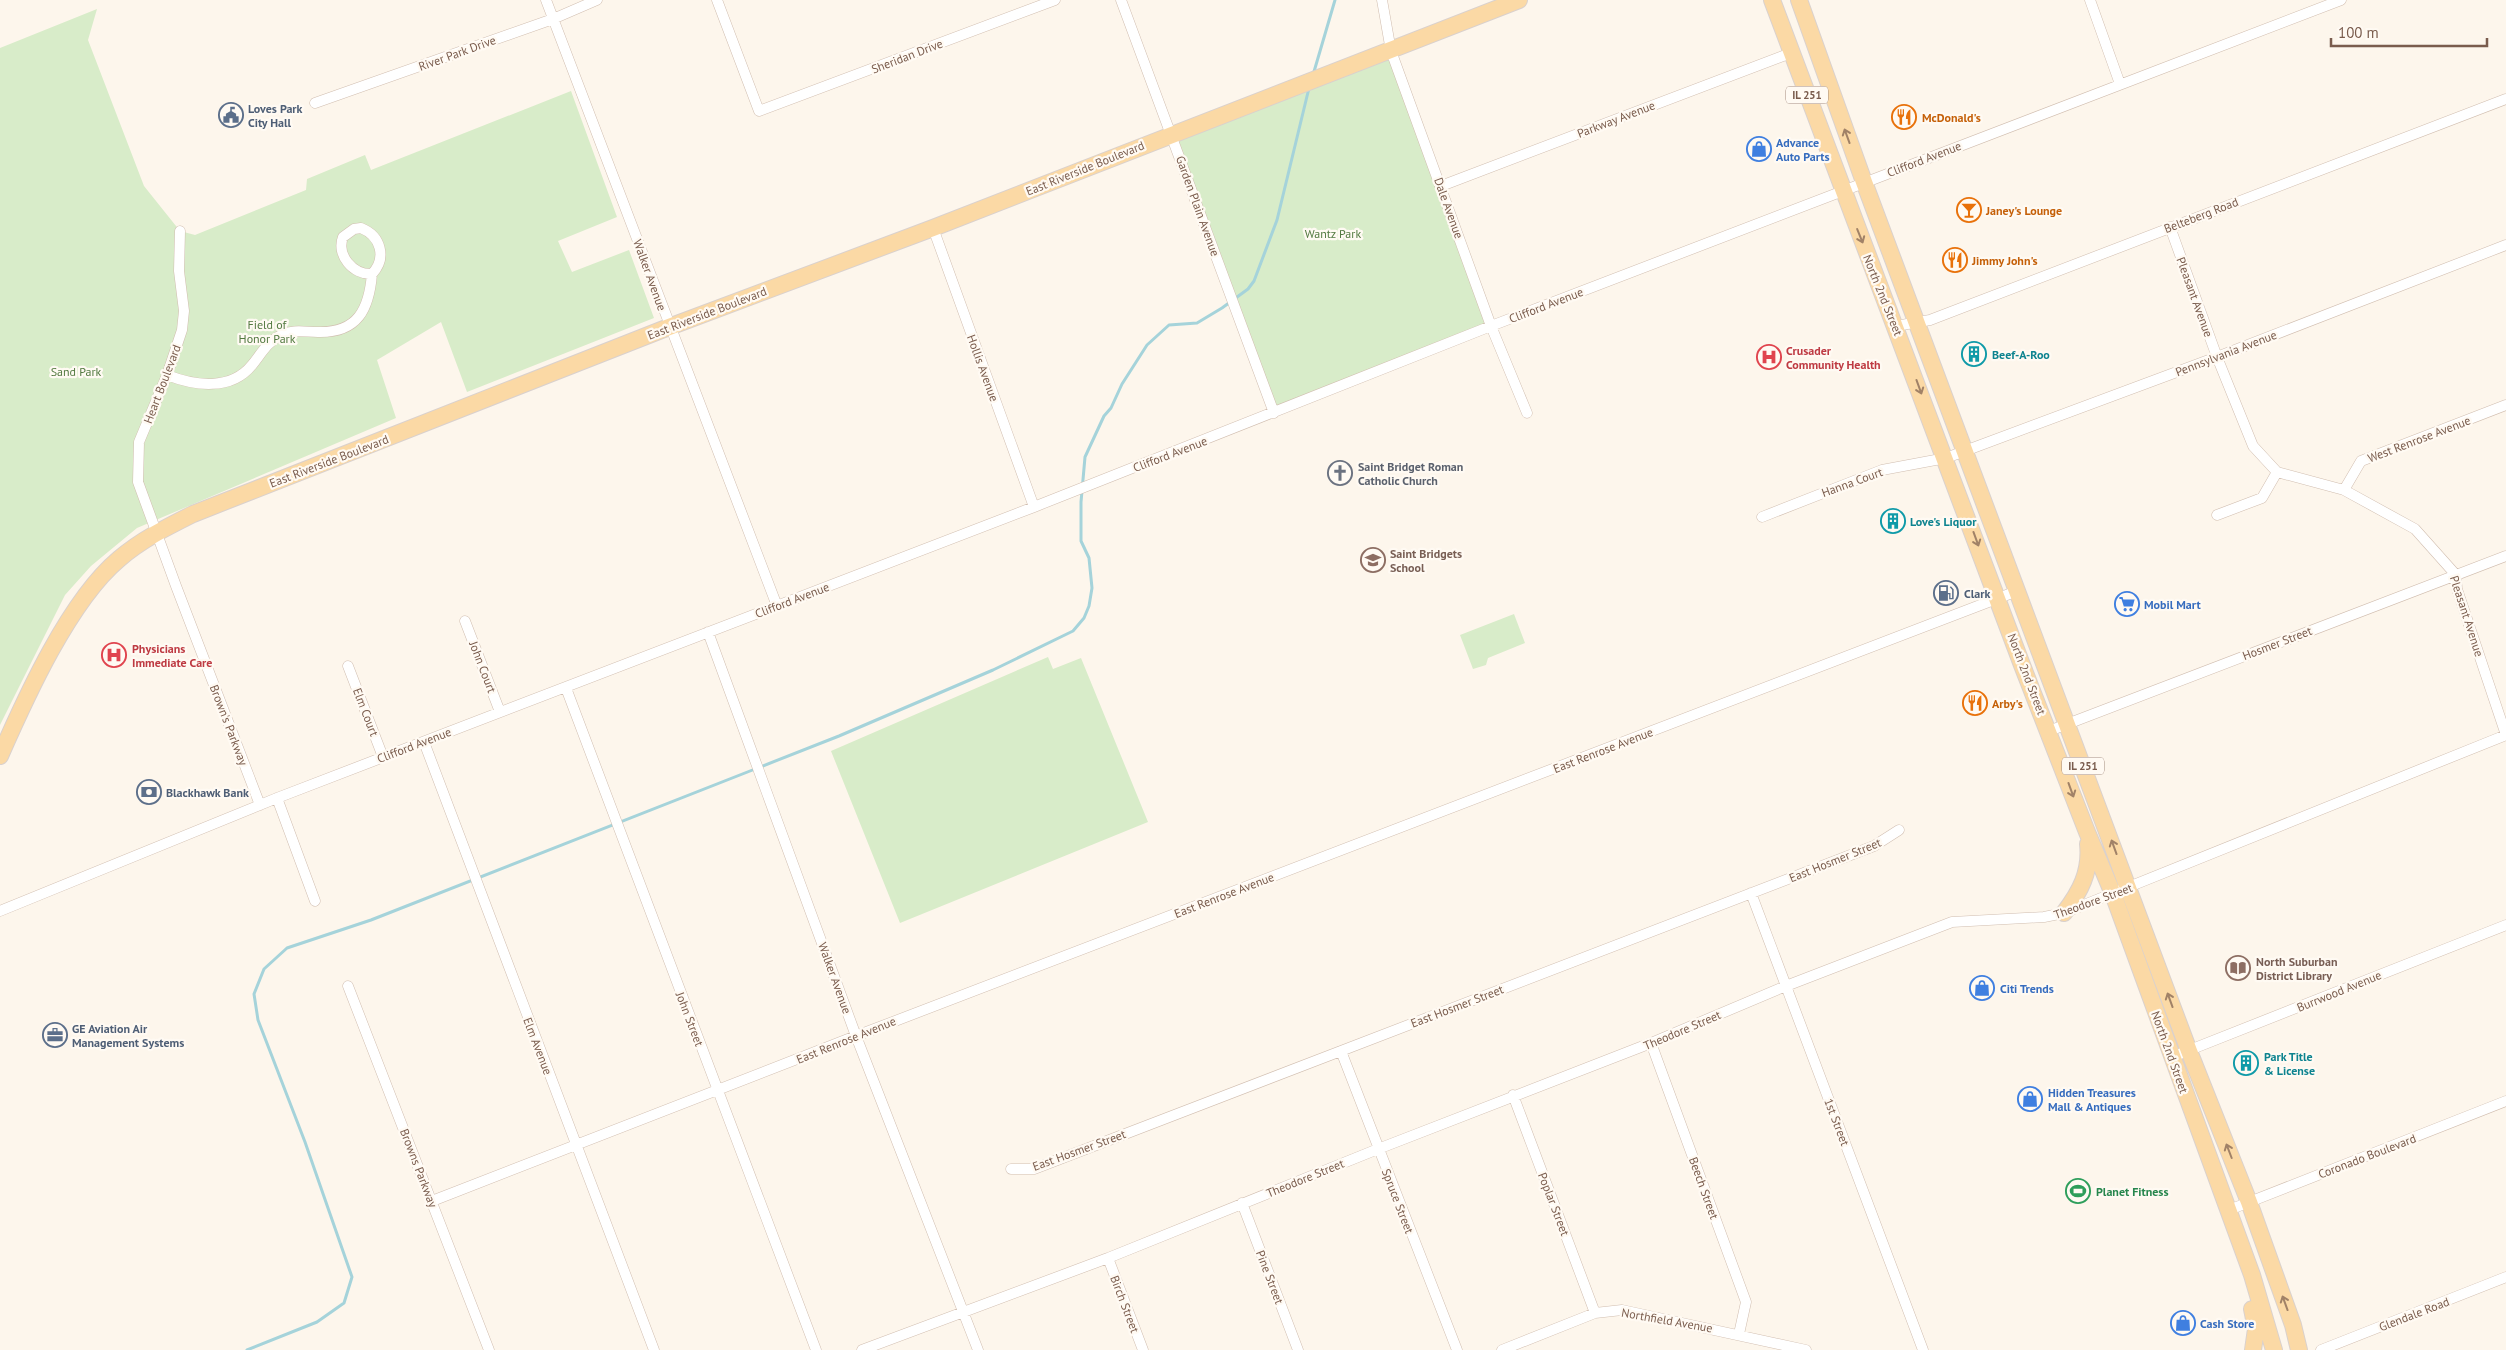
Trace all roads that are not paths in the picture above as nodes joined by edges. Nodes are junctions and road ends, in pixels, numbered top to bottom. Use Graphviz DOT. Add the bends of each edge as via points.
graph roads {
  1 [pos="546,0"];
  2 [pos="597,0"];
  3 [pos="717,0"];
  4 [pos="1055,0"];
  5 [pos="1121,0"];
  6 [pos="1382,0"];
  7 [pos="1519,0"];
  8 [pos="1772,0"];
  9 [pos="1799,0"];
  10 [pos="2090,0"];
  11 [pos="2341,0"];
  12 [pos="553,19"];
  13 [pos="1391,50"];
  14 [pos="1791,53"];
  15 [pos="2120,84"];
  16 [pos="1830,88"];
  17 [pos="1807,96"];
  18 [pos="2506,99"];
  19 [pos="316,103"];
  20 [pos="1172,134"];
  21 [pos="1864,182"];
  22 [pos="1441,186"];
  23 [pos="1842,191"];
  24 [pos="2170,227"];
  25 [pos="933,228"];
  26 [pos="180,231"];
  27 [pos="2506,245"];
  28 [pos="372,274"];
  29 [pos="1918,321"];
  30 [pos="1491,326"];
  31 [pos="1896,326"];
  32 [pos="670,327"];
  33 [pos="2217,357"];
  34 [pos="168,375"];
  35 [pos="2506,405"];
  36 [pos="1274,413"];
  37 [pos="1527,414"];
  38 [pos="1965,451"];
  39 [pos="1946,458"];
  40 [pos="2277,472"];
  41 [pos="2344,490"];
  42 [pos="1034,507"];
  43 [pos="2217,515"];
  44 [pos="1762,517"];
  45 [pos="156,533"];
  46 [pos="2506,556"];
  47 [pos="2456,575"];
  48 [pos="2017,591"];
  49 [pos="1998,599"];
  50 [pos="777,606"];
  51 [pos="465,621"];
  52 [pos="708,632"];
  53 [pos="348,666"];
  54 [pos="566,688"];
  55 [pos="500,712"];
  56 [pos="2068,724"];
  57 [pos="2049,731"];
  58 [pos="2506,735"];
  59 [pos="424,742"];
  60 [pos="0,756"];
  61 [pos="383,757"];
  62 [pos="277,798"];
  63 [pos="260,805"];
  64 [pos="1899,830"];
  65 [pos="2087,832"];
  66 [pos="2129,888"];
  67 [pos="1751,893"];
  68 [pos="2113,894"];
  69 [pos="315,901"];
  70 [pos="0,911"];
  71 [pos="2064,913"];
  72 [pos="2506,925"];
  73 [pos="348,986"];
  74 [pos="1786,986"];
  75 [pos="856,1036"];
  76 [pos="1651,1043"];
  77 [pos="1341,1051"];
  78 [pos="2189,1051"];
  79 [pos="2172,1058"];
  80 [pos="718,1092"];
  81 [pos="1513,1095"];
  82 [pos="2506,1101"];
  83 [pos="576,1146"];
  84 [pos="1378,1149"];
  85 [pos="1011,1169"];
  86 [pos="432,1201"];
  87 [pos="2248,1202"];
  88 [pos="1242,1203"];
  89 [pos="2229,1210"];
  90 [pos="1108,1258"];
  91 [pos="2252,1274"];
  92 [pos="2506,1277"];
  93 [pos="963,1311"];
  94 [pos="1595,1313"];
  95 [pos="1739,1334"];
  96 [pos="488,1350"];
  97 [pos="654,1350"];
  98 [pos="816,1350"];
  99 [pos="862,1350"];
  100 [pos="978,1350"];
  101 [pos="1142,1350"];
  102 [pos="1298,1350"];
  103 [pos="1457,1350"];
  104 [pos="1502,1350"];
  105 [pos="1806,1350"];
  106 [pos="1924,1350"];
  107 [pos="2253,1350"];
  108 [pos="2274,1350"];
  109 [pos="2299,1350"];
  110 [pos="2321,1350"];
  1 -- 12 [label="street, Walker Avenue"];
  2 -- 12 [label="street, River Park Drive"];
  3 -- 4 [label="street, Sheridan Drive" via="759,111"];
  5 -- 20 [label="street, Garden Plain Avenue"];
  6 -- 13 [label="street, Dale Avenue"];
  7 -- 13 [label="main road, East Riverside Boulevard"];
  8 -- 14 [label="main road, North 2nd Street / IL 251"];
  9 -- 16 [label="main road, North 2nd Street / IL 251"];
  10 -- 15 [label="street"];
  11 -- 15 [label="street, Clifford Avenue"];
  12 -- 19 [label="street, River Park Drive"];
  12 -- 32 [label="street, Walker Avenue"];
  13 -- 20 [label="main road, East Riverside Boulevard"];
  13 -- 22 [label="street, Dale Avenue"];
  14 -- 17 [label="main road, North 2nd Street / IL 251"];
  14 -- 22 [label="street, Parkway Avenue"];
  15 -- 21 [label="street, Clifford Avenue"];
  16 -- 17 [label="main road"];
  21 -- 16 [label="main road, North 2nd Street / IL 251, one-way"];
  17 -- 23 [label="main road, North 2nd Street / IL 251"];
  18 -- 24 [label="street, Belteberg Road"];
  20 -- 25 [label="main road, East Riverside Boulevard"];
  20 -- 36 [label="street, Garden Plain Avenue"];
  21 -- 23 [label="street, Clifford Avenue"];
  21 -- 29 [label="main road, North 2nd Street / IL 251"];
  22 -- 30 [label="street, Dale Avenue"];
  23 -- 30 [label="street, Clifford Avenue"];
  23 -- 31 [label="main road, North 2nd Street / IL 251, one-way"];
  24 -- 29 [label="street, Belteberg Road" via="1930,320"];
  24 -- 33 [label="street, Pleasant Avenue"];
  25 -- 32 [label="main road, East Riverside Boulevard"];
  25 -- 42 [label="street, Hollis Avenue"];
  26 -- 34 [label="street, Heart Boulevard" via="179,271 184,311 182,330"];
  27 -- 33 [label="street, Pennsylvania Avenue"];
  28 -- 28 [label="street" via="380,262 379,242 370,232 354,229 343,237 341,250 356,271"];
  28 -- 34 [label="street" via="371,291 364,310 342,328 331,332 292,331 281,335 271,341 244,373 226,382 197,383"];
  29 -- 31 [label="street, Belteberg Road"];
  29 -- 38 [label="main road, North 2nd Street / IL 251"];
  30 -- 36 [label="street, Clifford Avenue"];
  30 -- 37 [label="street, Dale Avenue"];
  31 -- 39 [label="main road, North 2nd Street / IL 251, one-way"];
  32 -- 45 [label="main road, East Riverside Boulevard" via="193,514"];
  32 -- 50 [label="street, Walker Avenue"];
  33 -- 38 [label="street, Pennsylvania Avenue"];
  33 -- 40 [label="street, Pleasant Avenue" via="2253,446"];
  34 -- 45 [label="street, Heart Boulevard" via="139,442 138,482"];
  35 -- 41 [label="street, West Renrose Avenue" via="2361,461"];
  36 -- 42 [label="street, Clifford Avenue"];
  38 -- 39 [label="street, Pennsylvania Avenue"];
  38 -- 48 [label="main road, North 2nd Street / IL 251"];
  39 -- 44 [label="street, Hanna Court" via="1882,470"];
  39 -- 49 [label="main road, North 2nd Street / IL 251, one-way"];
  40 -- 41 [label="street"];
  40 -- 43 [label="street" via="2262,498"];
  41 -- 47 [label="street, Pleasant Avenue" via="2415,528"];
  42 -- 50 [label="street, Clifford Avenue"];
  45 -- 60 [label="main road, East Riverside Boulevard" via="117,560 76,608"];
  45 -- 63 [label="street, Brown's Parkway"];
  46 -- 47 [label="street, Hosmer Street"];
  47 -- 56 [label="street, Hosmer Street"];
  47 -- 58 [label="street, Pleasant Avenue"];
  48 -- 49 [label="street, East Renrose Avenue"];
  48 -- 56 [label="main road, North 2nd Street / IL 251"];
  49 -- 57 [label="main road, North 2nd Street / IL 251"];
  49 -- 75 [label="street, East Renrose Avenue"];
  50 -- 52 [label="street, Clifford Avenue"];
  51 -- 55 [label="street, John Court"];
  52 -- 54 [label="street, Clifford Avenue"];
  52 -- 75 [label="street, Walker Avenue"];
  53 -- 61 [label="street, Elm Court"];
  54 -- 55 [label="street, Clifford Avenue"];
  54 -- 80 [label="street, John Street"];
  55 -- 59 [label="street, Clifford Avenue"];
  56 -- 57 [label="street, Hosmer Street"];
  66 -- 56 [label="main road, North 2nd Street / IL 251, one-way"];
  57 -- 65 [label="main road, North 2nd Street / IL 251, one-way"];
  58 -- 66 [label="street, Theodore Street"];
  59 -- 61 [label="street, Clifford Avenue"];
  59 -- 83 [label="street, Elm Avenue"];
  61 -- 62 [label="street, Clifford Avenue"];
  62 -- 63 [label="street, Clifford Avenue"];
  62 -- 69 [label="street"];
  63 -- 70 [label="street, Clifford Avenue"];
  64 -- 67 [label="street, East Hosmer Street" via="1874,846"];
  65 -- 68 [label="main road, North 2nd Street / IL 251"];
  65 -- 71 [label="main road" via="2089,853 2082,888"];
  66 -- 68 [label="street, Theodore Street"];
  78 -- 66 [label="main road, North 2nd Street / IL 251, one-way"];
  67 -- 74 [label="street, 1st Street"];
  67 -- 77 [label="street, East Hosmer Street"];
  68 -- 71 [label="street, Theodore Street"];
  68 -- 79 [label="main road, North 2nd Street / IL 251"];
  71 -- 74 [label="street, Theodore Street" via="1952,922"];
  72 -- 78 [label="street, Burrwood Avenue"];
  73 -- 86 [label="street, Browns Parkway"];
  74 -- 76 [label="street, Theodore Street"];
  74 -- 106 [label="street, 1st Street"];
  75 -- 80 [label="street, East Renrose Avenue"];
  75 -- 93 [label="street, Walker Avenue"];
  76 -- 81 [label="street, Theodore Street"];
  76 -- 95 [label="street, Beech Street" via="1746,1302"];
  77 -- 84 [label="street, Spruce Street"];
  77 -- 85 [label="street, East Hosmer Street" via="1034,1169"];
  78 -- 79 [label="street, Burrwood Avenue"];
  87 -- 78 [label="main road, North 2nd Street / IL 251, one-way"];
  79 -- 89 [label="main road, North 2nd Street / IL 251"];
  80 -- 83 [label="street, East Renrose Avenue"];
  80 -- 98 [label="street, John Street"];
  81 -- 84 [label="street, Theodore Street"];
  81 -- 94 [label="street, Poplar Street"];
  82 -- 87 [label="street, Coronado Boulevard"];
  83 -- 86 [label="street, East Renrose Avenue"];
  83 -- 97 [label="street, Elm Avenue"];
  84 -- 88 [label="street, Theodore Street"];
  84 -- 103 [label="street, Spruce Street"];
  86 -- 96 [label="street, Browns Parkway"];
  87 -- 89 [label="street, Coronado Boulevard"];
  109 -- 87 [label="main road, North 2nd Street / IL 251, one-way"];
  88 -- 90 [label="street, Theodore Street"];
  88 -- 102 [label="street, Pine Street"];
  89 -- 91 [label="main road, North 2nd Street / IL 251"];
  90 -- 93 [label="street, Theodore Street"];
  90 -- 101 [label="street, Birch Street"];
  91 -- 107 [label="main road" via="2250,1300 2256,1330"];
  91 -- 108 [label="main road, North 2nd Street / IL 251"];
  92 -- 110 [label="street, Glendale Road"];
  93 -- 99 [label="street, Theodore Street"];
  93 -- 100 [label="street, Walker Avenue"];
  94 -- 95 [label="street, Northfield Avenue" via="1622,1310"];
  94 -- 104 [label="street, Northfield Avenue"];
  95 -- 105 [label="street, Northfield Avenue"];
}
